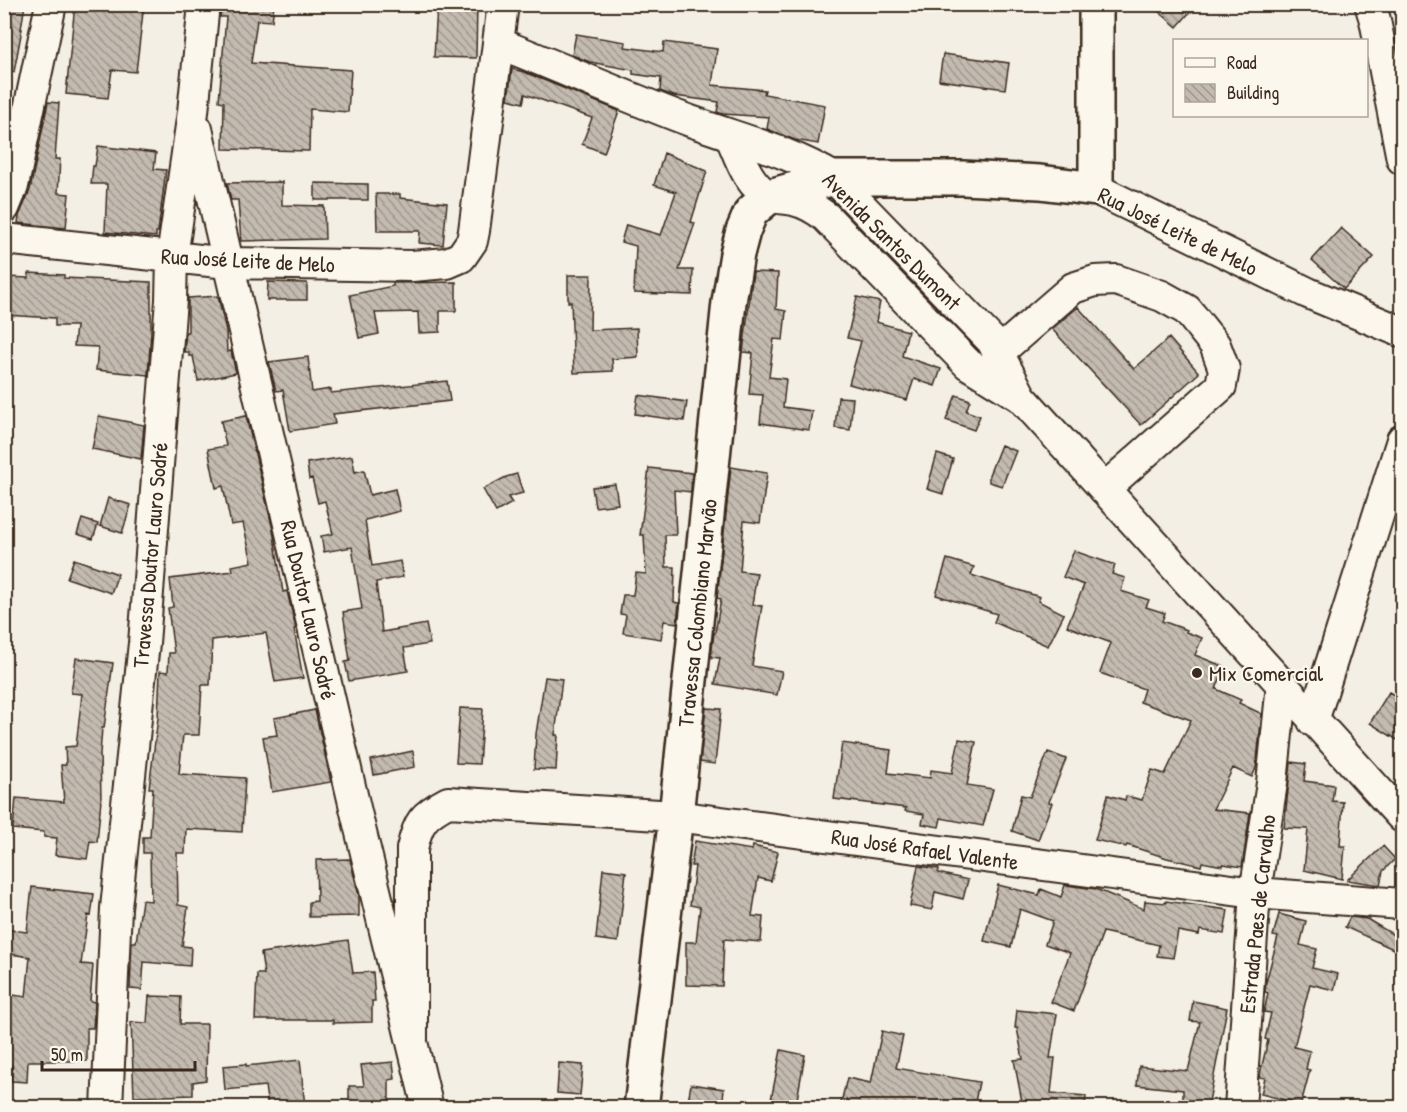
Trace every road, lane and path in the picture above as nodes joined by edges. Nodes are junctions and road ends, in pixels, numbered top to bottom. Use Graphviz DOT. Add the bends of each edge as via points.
graph roads {
  1 [pos="51,4"];
  2 [pos="204,4"];
  3 [pos="503,4"];
  4 [pos="1096,4"];
  5 [pos="1371,4"];
  6 [pos="498,43"];
  7 [pos="193,112"];
  8 [pos="730,135"];
  9 [pos="1402,159"];
  10 [pos="834,178"];
  11 [pos="1096,189"];
  12 [pos="770,196"];
  13 [pos="4,208"];
  14 [pos="4,239"];
  15 [pos="172,257"];
  16 [pos="228,263"];
  17 [pos="1402,332"];
  18 [pos="998,353"];
  19 [pos="1021,397"];
  20 [pos="1402,440"];
  21 [pos="1104,489"];
  22 [pos="1282,684"];
  23 [pos="1313,721"];
  24 [pos="676,816"];
  25 [pos="1402,817"];
  26 [pos="1255,893"];
  27 [pos="1402,904"];
  28 [pos="412,1039"];
  29 [pos="107,1107"];
  30 [pos="428,1107"];
  31 [pos="640,1107"];
  32 [pos="1240,1107"];
  1 -- 13 [label="street" via="13,186"];
  2 -- 7 [label="street, Travessa Doutor Lauro Sodré"];
  3 -- 6 [label="street, Rua José Leite de Melo"];
  4 -- 11 [label="main road"];
  5 -- 9 [label="street"];
  6 -- 8 [label="street"];
  6 -- 16 [label="street, Rua José Leite de Melo" via="474,231 461,257 447,263 412,266"];
  7 -- 15 [label="street, Travessa Doutor Lauro Sodré"];
  7 -- 16 [label="street, Rua Doutor Lauro Sodré"];
  8 -- 10 [label="street, Avenida Santos Dumont" via="812,165"];
  8 -- 12 [label="street" via="750,176"];
  10 -- 11 [label="main road, Rua José Leite de Melo" via="974,179"];
  10 -- 12 [label="main road"];
  10 -- 18 [label="street, Avenida Santos Dumont" via="992,341"];
  11 -- 17 [label="street, Rua José Leite de Melo" via="1308,293"];
  12 -- 19 [label="street, Avenida Santos Dumont" via="809,205 826,217 968,364"];
  12 -- 24 [label="main road, Travessa Colombiano Marvão" via="752,212 743,231 731,285"];
  14 -- 15 [label="street, Rua José Leite de Melo"];
  15 -- 16 [label="street, Rua José Leite de Melo"];
  15 -- 29 [label="street, Travessa Doutor Lauro Sodré" via="144,643 116,908"];
  16 -- 28 [label="street, Rua Doutor Lauro Sodré"];
  18 -- 19 [label="street, Avenida Santos Dumont"];
  18 -- 21 [label="street" via="1073,288 1116,280 1162,296 1187,310 1215,345 1224,369 1221,386"];
  19 -- 21 [label="street, Avenida Santos Dumont"];
  20 -- 23 [label="street"];
  21 -- 22 [label="street, Avenida Santos Dumont"];
  22 -- 23 [label="street, Avenida Santos Dumont"];
  22 -- 26 [label="street, Estrada Paes de Carvalho"];
  23 -- 25 [label="street, Avenida Santos Dumont"];
  24 -- 26 [label="street, Rua José Rafael Valente"];
  24 -- 28 [label="street, Rua José Rafael Valente" via="448,802 432,810 417,827 412,849"];
  24 -- 31 [label="main road, Travessa Colombiano Marvão"];
  26 -- 27 [label="street, Rua José Rafael Valente"];
  26 -- 32 [label="street, Estrada Paes de Carvalho"];
  28 -- 30 [label="street, Rua Doutor Lauro Sodré"];
}
